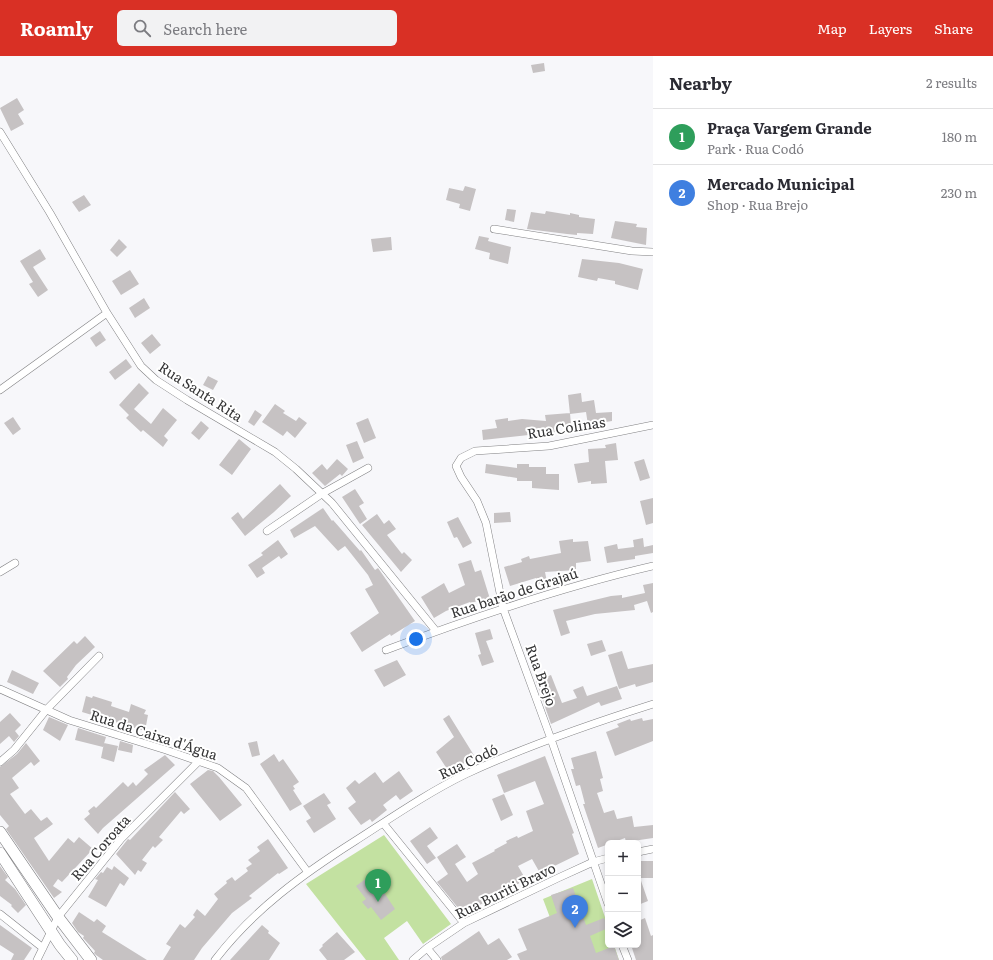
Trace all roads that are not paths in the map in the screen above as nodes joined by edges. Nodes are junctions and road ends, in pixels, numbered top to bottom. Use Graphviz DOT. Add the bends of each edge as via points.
graph roads {
  1 [pos="0,132"];
  2 [pos="494,229"];
  3 [pos="653,252"];
  4 [pos="107,313"];
  5 [pos="0,390"];
  6 [pos="653,425"];
  7 [pos="461,458"];
  8 [pos="368,468"];
  9 [pos="323,493"];
  10 [pos="267,531"];
  11 [pos="15,563"];
  12 [pos="653,566"];
  13 [pos="0,572"];
  14 [pos="503,608"];
  15 [pos="436,632"];
  16 [pos="386,650"];
  17 [pos="99,656"];
  18 [pos="0,689"];
  19 [pos="653,704"];
  20 [pos="47,709"];
  21 [pos="551,739"];
  22 [pos="0,762"];
  23 [pos="198,762"];
  24 [pos="383,823"];
  25 [pos="0,832"];
  26 [pos="653,849"];
  27 [pos="641,851"];
  28 [pos="0,853"];
  29 [pos="605,859"];
  30 [pos="593,862"];
  31 [pos="307,872"];
  32 [pos="605,896"];
  33 [pos="0,914"];
  34 [pos="58,917"];
  35 [pos="464,923"];
  36 [pos="51,929"];
  37 [pos="43,948"];
  38 [pos="427,948"];
  39 [pos="623,948"];
  40 [pos="416,958"];
  41 [pos="37,960"];
  42 [pos="72,960"];
  43 [pos="91,960"];
  44 [pos="216,960"];
  45 [pos="437,960"];
  46 [pos="628,960"];
  1 -- 4 [label="street, Rua Santa Rita"];
  2 -- 3 [label="street" via="632,251"];
  4 -- 5 [label="street"];
  4 -- 9 [label="street, Rua Santa Rita" via="134,357 148,373 192,404 275,452"];
  6 -- 7 [label="street, Rua Colinas" via="549,446 483,450"];
  7 -- 14 [label="street, Rua Brejo" via="457,470 477,501 486,523"];
  8 -- 9 [label="street"];
  9 -- 10 [label="street"];
  9 -- 15 [label="street, Rua Santa Rita"];
  11 -- 13 [label="street"];
  12 -- 14 [label="street, Rua barão de Grajaú" via="598,578"];
  14 -- 15 [label="street, Rua barão de Grajaú"];
  14 -- 21 [label="street, Rua Brejo"];
  15 -- 16 [label="street, Rua barão de Grajaú"];
  17 -- 20 [label="street"];
  18 -- 20 [label="street, Rua da Caixa d'Água"];
  19 -- 21 [label="street, Rua Codó"];
  20 -- 22 [label="street" via="14,750"];
  20 -- 23 [label="street, Rua da Caixa d'Água" via="70,720"];
  21 -- 24 [label="street, Rua Codó" via="466,775"];
  21 -- 30 [label="street, Rua Brejo"];
  23 -- 31 [label="street, Rua da Caixa d'Água" via="218,768 246,788"];
  23 -- 34 [label="street, Rua Coroata" via="121,839"];
  24 -- 31 [label="street, Rua Codó"];
  24 -- 35 [label="street"];
  25 -- 34 [label="street"];
  26 -- 27 [label="street"];
  28 -- 36 [label="street"];
  29 -- 30 [label="street, Rua Buriti Bravo"];
  30 -- 32 [label="street, Rua Brejo"];
  30 -- 35 [label="street, Rua Buriti Bravo"];
  31 -- 44 [label="street, Rua Codó" via="259,910"];
  33 -- 37 [label="street"];
  34 -- 36 [label="street, Rua Coroata"];
  34 -- 43 [label="street"];
  35 -- 38 [label="street, Rua Buriti Bravo"];
  36 -- 37 [label="street, Rua Coroata"];
  36 -- 42 [label="street"];
  37 -- 41 [label="street, Rua Coroata"];
  38 -- 40 [label="street, Rua Buriti Bravo"];
  38 -- 45 [label="street"];
  39 -- 46 [label="street"];
}
